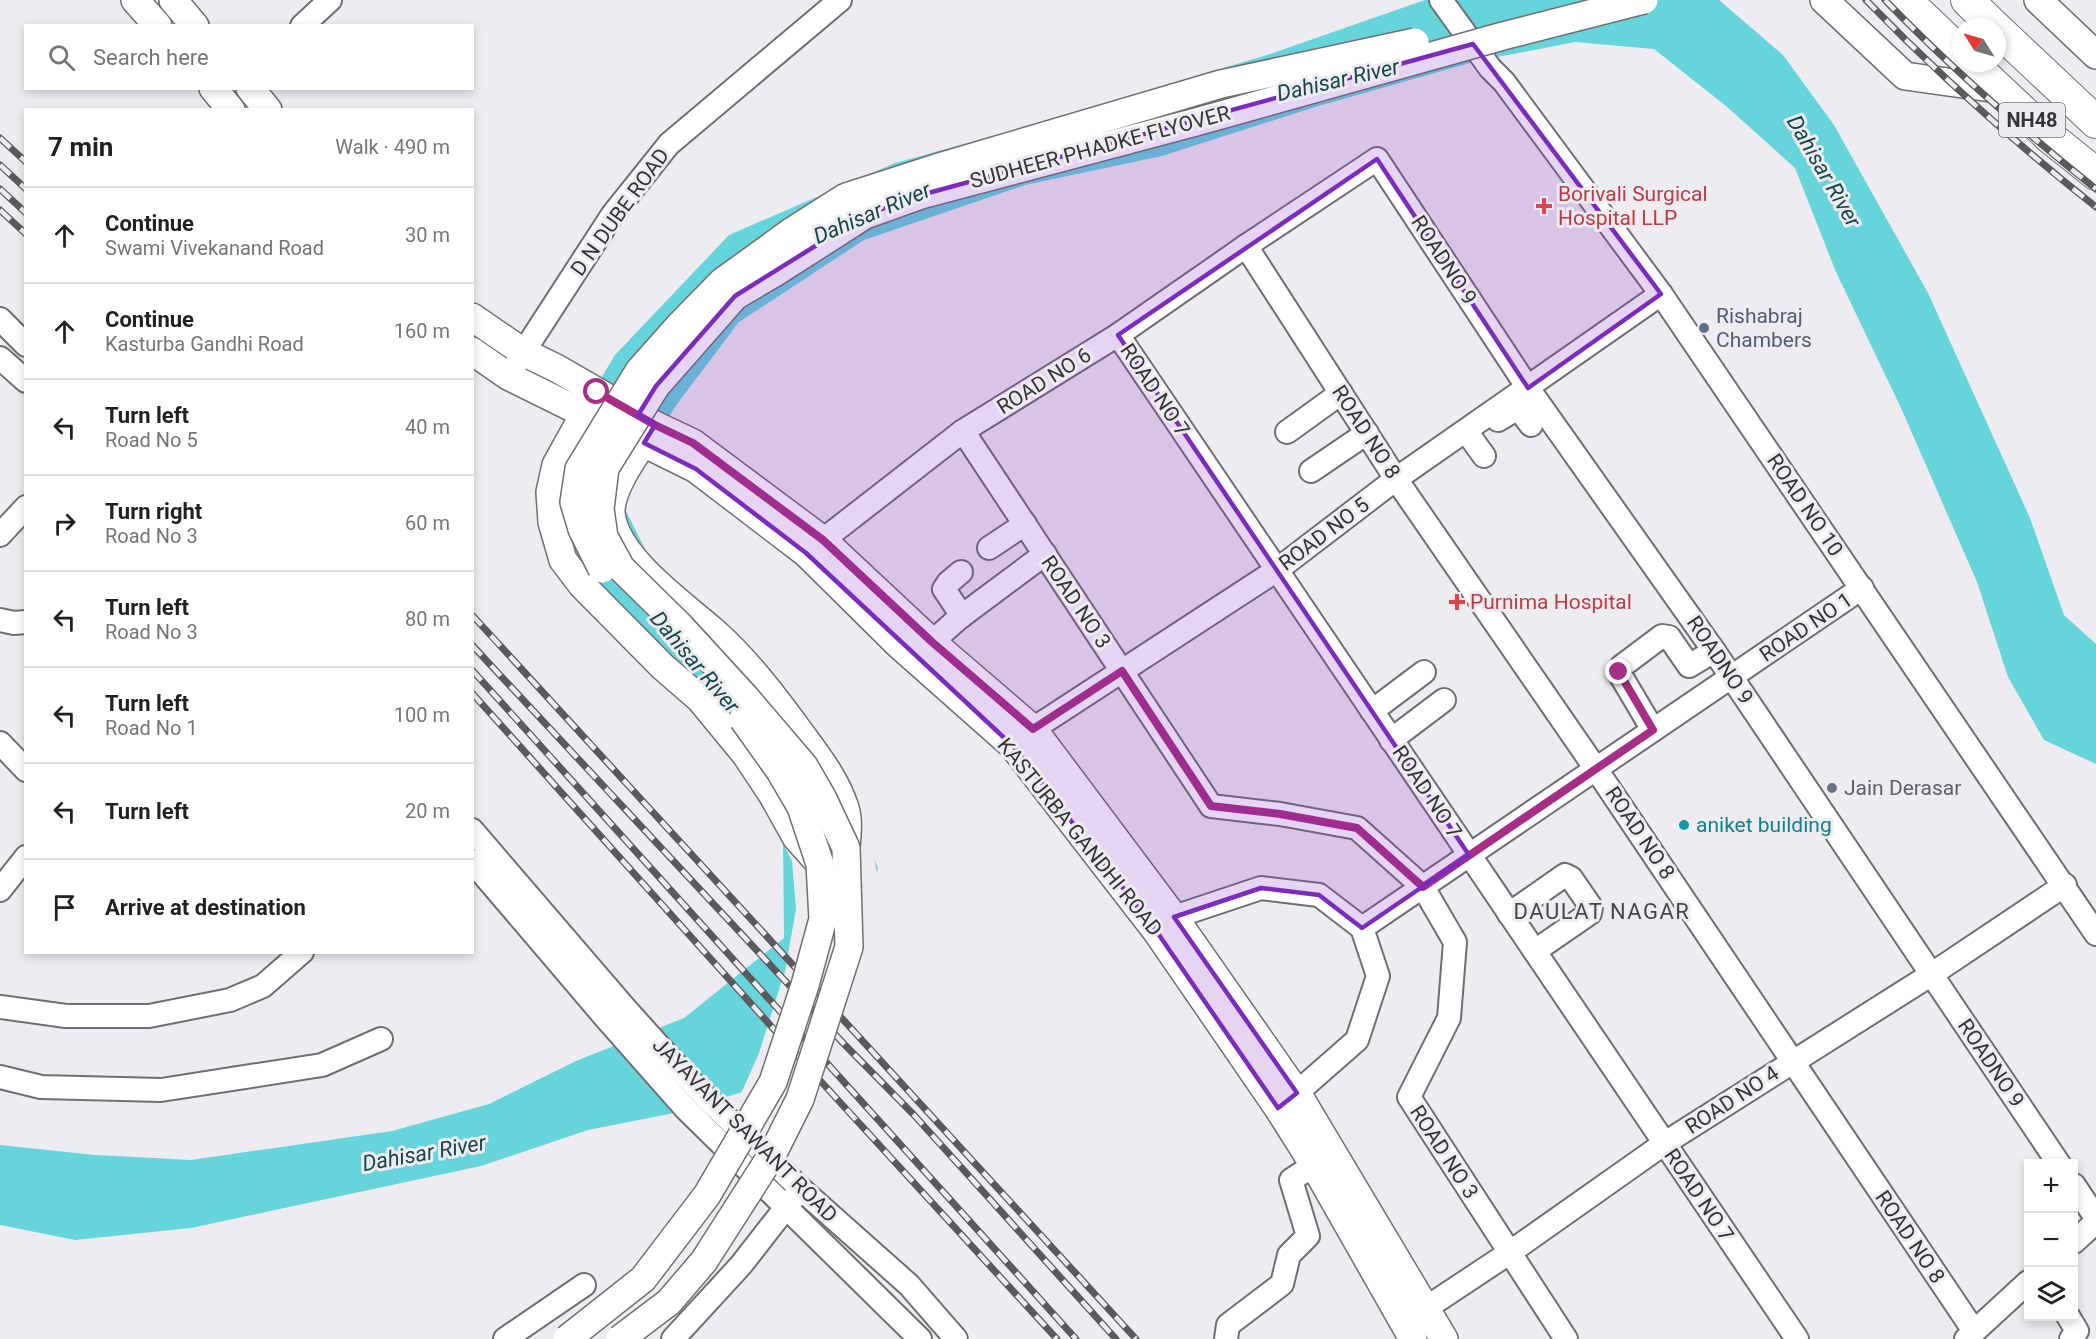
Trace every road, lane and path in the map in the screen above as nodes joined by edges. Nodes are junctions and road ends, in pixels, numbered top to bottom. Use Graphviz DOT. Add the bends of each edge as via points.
graph roads {
  1 [pos="135,0"];
  2 [pos="173,0"];
  3 [pos="330,0"];
  4 [pos="840,0"];
  5 [pos="1441,0"];
  6 [pos="1576,0"];
  7 [pos="1644,0"];
  8 [pos="1824,0"];
  9 [pos="1905,0"];
  10 [pos="1967,0"];
  11 [pos="2038,0"];
  12 [pos="1986,18"];
  13 [pos="156,24"];
  14 [pos="193,24"];
  15 [pos="304,24"];
  16 [pos="2006,37"];
  17 [pos="1952,44"];
  18 [pos="2096,55"];
  19 [pos="1980,72"];
  20 [pos="252,90"];
  21 [pos="1998,90"];
  22 [pos="266,108"];
  23 [pos="2096,122"];
  24 [pos="1377,159"];
  25 [pos="2096,174"];
  26 [pos="1246,246"];
  27 [pos="1660,294"];
  28 [pos="474,318"];
  29 [pos="0,319"];
  30 [pos="1118,335"];
  31 [pos="24,343"];
  32 [pos="474,352"];
  33 [pos="523,352"];
  34 [pos="0,358"];
  35 [pos="508,376"];
  36 [pos="24,379"];
  37 [pos="1335,398"];
  38 [pos="590,403"];
  39 [pos="1532,412"];
  40 [pos="963,431"];
  41 [pos="1287,432"];
  42 [pos="1361,437"];
  43 [pos="662,440"];
  44 [pos="1311,471"];
  45 [pos="1396,479"];
  46 [pos="24,509"];
  47 [pos="1024,524"];
  48 [pos="0,535"];
  49 [pos="815,546"];
  50 [pos="1045,554"];
  51 [pos="1277,570"];
  52 [pos="1023,571"];
  53 [pos="961,572"];
  54 [pos="1862,588"];
  55 [pos="962,615"];
  56 [pos="0,620"];
  57 [pos="24,622"];
  58 [pos="917,638"];
  59 [pos="1714,651"];
  60 [pos="1122,671"];
  61 [pos="1424,672"];
  62 [pos="1732,677"];
  63 [pos="1444,700"];
  64 [pos="1375,708"];
  65 [pos="1033,729"];
  66 [pos="1653,730"];
  67 [pos="1395,737"];
  68 [pos="0,743"];
  69 [pos="1012,747"];
  70 [pos="24,768"];
  71 [pos="1596,769"];
  72 [pos="474,833"];
  73 [pos="846,849"];
  74 [pos="1469,855"];
  75 [pos="24,860"];
  76 [pos="474,863"];
  77 [pos="820,864"];
  78 [pos="2065,885"];
  79 [pos="1423,887"];
  80 [pos="0,890"];
  81 [pos="1514,911"];
  82 [pos="1166,925"];
  83 [pos="1362,928"];
  84 [pos="2096,934"];
  85 [pos="1538,949"];
  86 [pos="301,954"];
  87 [pos="1932,974"];
  88 [pos="0,1007"];
  89 [pos="614,1011"];
  90 [pos="381,1039"];
  91 [pos="1792,1061"];
  92 [pos="0,1077"];
  93 [pos="1288,1101"];
  94 [pos="1665,1143"];
  95 [pos="2056,1159"];
  96 [pos="1314,1165"];
  97 [pos="801,1189"];
  98 [pos="2078,1193"];
  99 [pos="785,1209"];
  100 [pos="2096,1220"];
  101 [pos="2078,1237"];
  102 [pos="1509,1253"];
  103 [pos="584,1286"];
  104 [pos="2024,1286"];
  105 [pos="2071,1321"];
  106 [pos="1414,1324"];
  107 [pos="945,1335"];
  108 [pos="1970,1335"];
  109 [pos="505,1339"];
  110 [pos="567,1339"];
  111 [pos="620,1339"];
  112 [pos="673,1339"];
  113 [pos="920,1339"];
  114 [pos="1226,1339"];
  115 [pos="1444,1339"];
  116 [pos="1566,1339"];
  117 [pos="1797,1339"];
  118 [pos="2071,1339"];
  1 -- 13 [label="main road"];
  2 -- 14 [label="main road"];
  3 -- 15 [label="street"];
  4 -- 33 [label="street, D N DUBE ROAD" via="669,144 613,214"];
  5 -- 27 [label="street, ROAD NO 10"];
  6 -- 77 [label="main road, SUDHEER PHADKE FLYOVER, bridge" via="1379,51 1221,84 846,197 722,282 639,371 579,469 574,502 582,530 600,568 684,652 755,735 801,807"];
  7 -- 73 [label="main road, SUDHEER PHADKE FLYOVER, bridge" via="921,195 865,215 735,296 656,386 605,468 600,509 604,537 621,568 713,663 804,766"];
  8 -- 21 [label="main road" via="1905,76"];
  9 -- 17 [label="highway"];
  10 -- 12 [label="highway, NH48"];
  11 -- 18 [label="main road"];
  16 -- 23 [label="highway, NH48"];
  19 -- 21 [label="highway, NH48"];
  20 -- 22 [label="main road"];
  21 -- 25 [label="highway, NH48"];
  24 -- 26 [label="street, ROAD NO 6"];
  24 -- 39 [label="street, ROADNO 9"];
  26 -- 30 [label="street, ROAD NO 6"];
  26 -- 37 [label="street, ROAD NO 8"];
  27 -- 39 [label="street, ROAD NO 5"];
  27 -- 54 [label="street, ROAD NO 10"];
  28 -- 33 [label="main road"];
  29 -- 31 [label="street"];
  30 -- 40 [label="street, ROAD NO 6"];
  30 -- 51 [label="street, ROAD NO 7"];
  32 -- 35 [label="main road"];
  33 -- 35 [label="street, D N DUBE ROAD"];
  33 -- 38 [label="main road" via="556,369"];
  34 -- 36 [label="street"];
  35 -- 38 [label="main road" via="537,391"];
  37 -- 41 [label="street"];
  37 -- 42 [label="street, ROAD NO 8"];
  38 -- 43 [label="main road, KASTURBA GANDHI ROAD, bridge"];
  38 -- 77 [label="main road" via="556,465 550,492 552,522 563,560 582,585 700,699 746,755 796,837"];
  39 -- 45 [label="street, ROAD NO 5" via="1483,429"];
  39 -- 59 [label="street, ROADNO 9"];
  40 -- 47 [label="street, ROAD NO 3"];
  40 -- 49 [label="street, ROAD NO 6"];
  42 -- 44 [label="street"];
  42 -- 45 [label="street, ROAD NO 8"];
  43 -- 49 [label="main road, KASTURBA GANDHI ROAD" via="696,469"];
  43 -- 73 [label="main road" via="613,496 611,513 620,542 674,599 715,633 788,715 837,790 848,828"];
  45 -- 51 [label="street, ROAD NO 5"];
  45 -- 71 [label="street, ROAD NO 8"];
  46 -- 48 [label="street"];
  47 -- 50 [label="street, ROAD NO 3"];
  47 -- 52 [label="street" via="995,544"];
  49 -- 58 [label="main road, KASTURBA GANDHI ROAD"];
  50 -- 52 [label="street"];
  50 -- 60 [label="street, ROAD NO 3"];
  51 -- 60 [label="street, ROAD NO 5"];
  51 -- 64 [label="street, ROAD NO 7"];
  52 -- 55 [label="street"];
  53 -- 55 [label="street" via="944,589"];
  54 -- 62 [label="street, ROAD NO 1"];
  54 -- 78 [label="street, ROAD NO 10"];
  55 -- 58 [label="street"];
  56 -- 57 [label="street"];
  58 -- 65 [label="main road, KASTURBA GANDHI ROAD"];
  58 -- 69 [label="main road, KASTURBA GANDHI ROAD"];
  59 -- 62 [label="street, ROADNO 9"];
  59 -- 66 [label="street" via="1689,666 1669,638 1662,636 1622,666 1619,672"];
  60 -- 65 [label="street, ROAD NO 5"];
  60 -- 79 [label="street, ROAD NO 3" via="1211,806 1357,828"];
  61 -- 64 [label="street"];
  62 -- 66 [label="street, ROAD NO 1"];
  62 -- 87 [label="street, ROADNO 9"];
  63 -- 67 [label="street"];
  64 -- 67 [label="street, ROAD NO 7"];
  65 -- 69 [label="street, ROAD NO 5"];
  65 -- 82 [label="main road, KASTURBA GANDHI ROAD"];
  66 -- 71 [label="street, ROAD NO 1"];
  67 -- 74 [label="street, ROAD NO 7"];
  68 -- 70 [label="street"];
  69 -- 82 [label="main road, KASTURBA GANDHI ROAD"];
  71 -- 74 [label="street, ROAD NO 1"];
  71 -- 91 [label="street, ROAD NO 8"];
  72 -- 89 [label="street, JAYAVANT SAWANT ROAD"];
  73 -- 111 [label="main road, SUDHEER PHADKE FLYOVER, bridge" via="849,947 800,1099 773,1153 704,1261 669,1302"];
  74 -- 79 [label="street, ROAD NO 1"];
  74 -- 81 [label="street, ROAD NO 7"];
  75 -- 80 [label="street"];
  76 -- 89 [label="street, JAYAVANT SAWANT ROAD"];
  77 -- 110 [label="main road, SUDHEER PHADKE FLYOVER, bridge" via="823,919 773,1082 707,1195 643,1279"];
  78 -- 84 [label="street, ROAD NO 10"];
  78 -- 87 [label="street, ROAD NO 4"];
  79 -- 83 [label="street, ROAD NO 1"];
  79 -- 102 [label="street, ROAD NO 3" via="1455,942 1449,1018 1409,1097"];
  81 -- 85 [label="street, ROAD NO 7"];
  81 -- 85 [label="street" via="1564,875 1591,907 1590,913"];
  82 -- 83 [label="street" via="1261,888 1319,896"];
  82 -- 93 [label="main road, KASTURBA GANDHI ROAD"];
  83 -- 93 [label="street" via="1378,976 1357,1040"];
  85 -- 94 [label="street, ROAD NO 7"];
  86 -- 88 [label="street" via="262,986 230,1000 149,1016 66,1016"];
  87 -- 91 [label="street, ROAD NO 4"];
  87 -- 95 [label="street, ROADNO 9"];
  89 -- 97 [label="street, JAYAVANT SAWANT ROAD"];
  89 -- 99 [label="street, JAYAVANT SAWANT ROAD" via="686,1109"];
  90 -- 92 [label="street" via="322,1065 161,1090 40,1086"];
  91 -- 94 [label="street, ROAD NO 4"];
  91 -- 108 [label="street, ROAD NO 8"];
  93 -- 96 [label="main road, KASTURBA GANDHI ROAD"];
  93 -- 106 [label="main road, KASTURBA GANDHI ROAD"];
  94 -- 102 [label="street, ROAD NO 4"];
  94 -- 117 [label="street, ROAD NO 7"];
  96 -- 106 [label="main road, KASTURBA GANDHI ROAD"];
  96 -- 114 [label="street" via="1291,1180 1308,1236 1289,1255 1282,1284 1228,1325"];
  97 -- 99 [label="street"];
  97 -- 107 [label="street, JAYAVANT SAWANT ROAD" via="909,1285"];
  98 -- 100 [label="street"];
  99 -- 112 [label="street" via="741,1265"];
  99 -- 113 [label="street, JAYAVANT SAWANT ROAD"];
  100 -- 101 [label="street"];
  102 -- 106 [label="street, ROAD NO 4"];
  102 -- 116 [label="street, ROAD NO 3"];
  103 -- 109 [label="street"];
  104 -- 108 [label="street"];
  105 -- 118 [label="street" via="2077,1331"];
  106 -- 115 [label="main road, KASTURBA GANDHI ROAD"];
}
